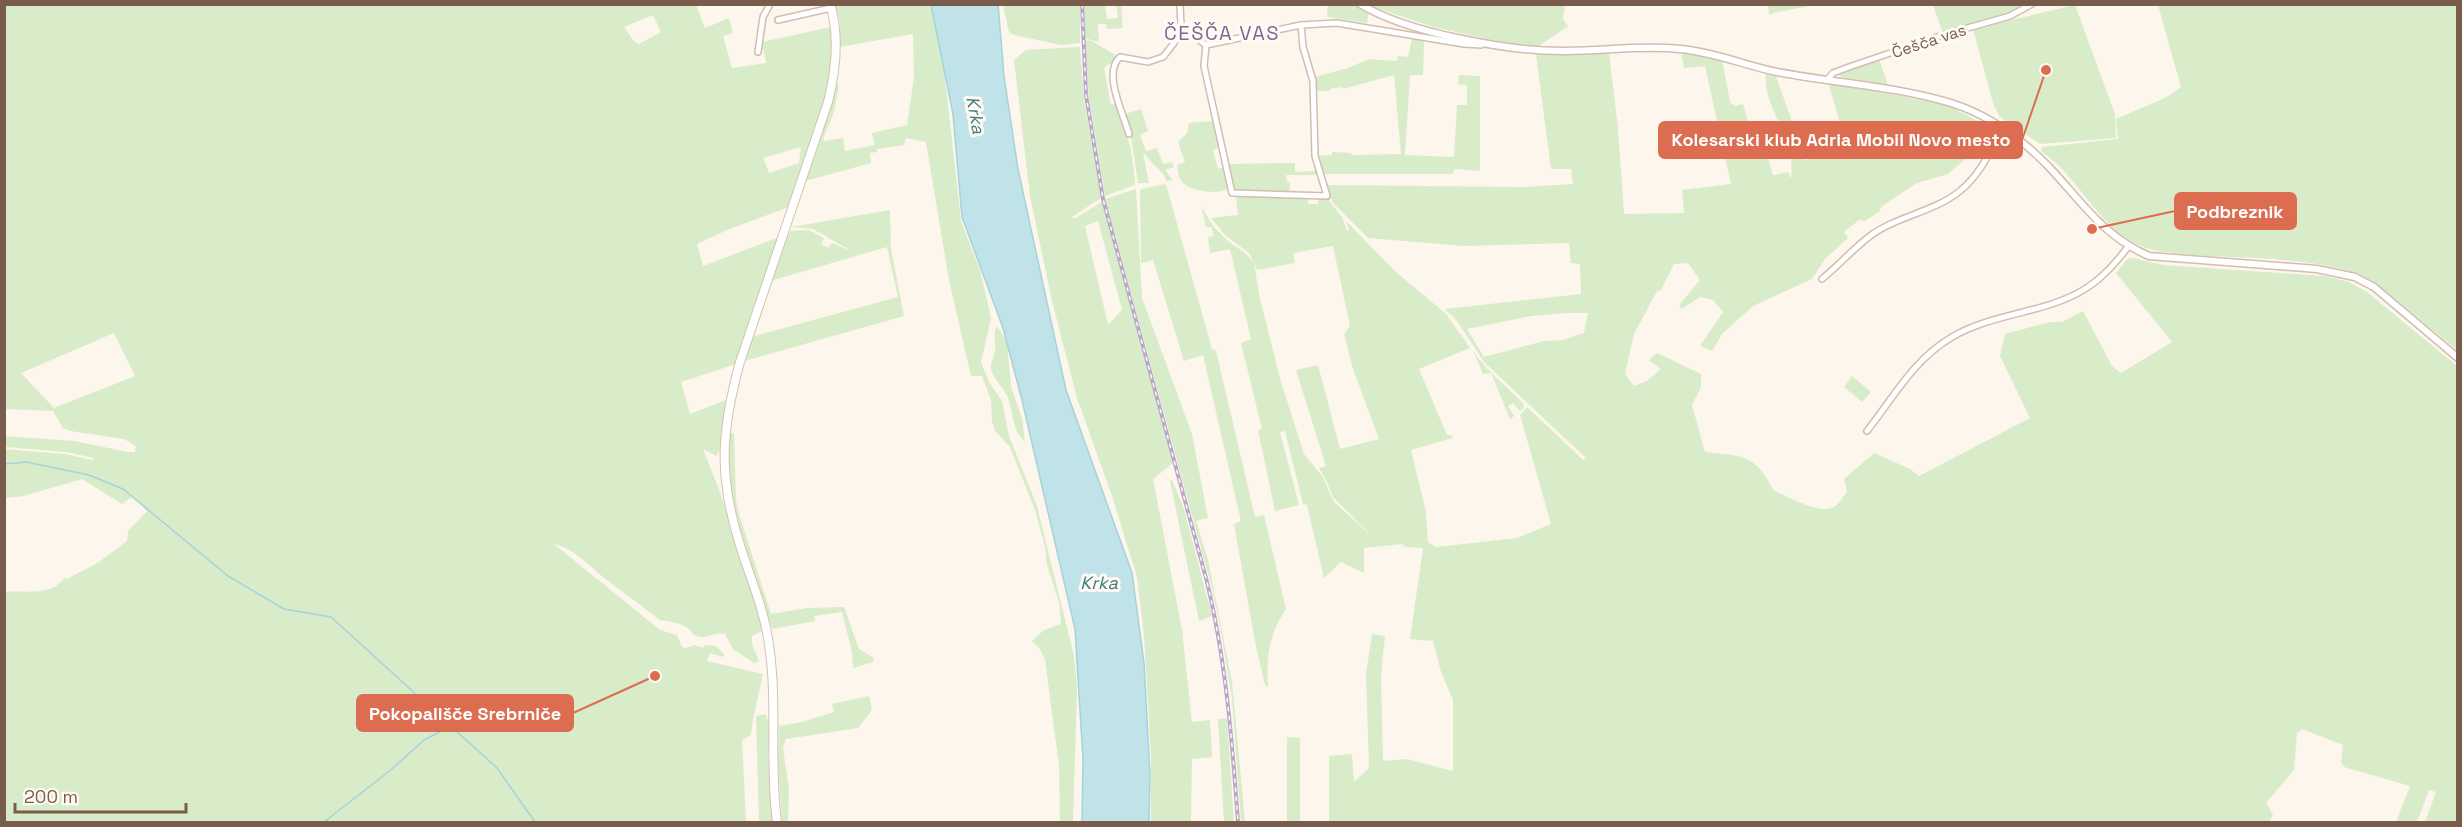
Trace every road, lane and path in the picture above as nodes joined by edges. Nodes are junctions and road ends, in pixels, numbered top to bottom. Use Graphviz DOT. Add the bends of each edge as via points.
graph roads {
  1 [pos="770,4"];
  2 [pos="1180,4"];
  3 [pos="1360,4"];
  4 [pos="2032,4"];
  5 [pos="831,6"];
  6 [pos="778,20"];
  7 [pos="1302,25"];
  8 [pos="1181,26"];
  9 [pos="1206,45"];
  10 [pos="1493,45"];
  11 [pos="758,52"];
  12 [pos="1827,80"];
  13 [pos="2004,127"];
  14 [pos="1129,134"];
  15 [pos="2128,247"];
  16 [pos="1822,279"];
  17 [pos="2457,358"];
  18 [pos="1867,431"];
  19 [pos="777,822"];
  1 -- 11 [label="street" via="763,17"];
  2 -- 8 [label="street"];
  3 -- 10 [label="street" via="1409,24"];
  4 -- 12 [label="street, Češča vas" via="2010,16 1849,67"];
  5 -- 6 [label="street"];
  5 -- 19 [label="main road" via="835,24 834,77 740,362 728,404 723,457 730,512 769,642"];
  7 -- 9 [label="street"];
  7 -- 9 [label="street" via="1303,47 1313,81 1315,156 1327,196 1232,193 1206,78"];
  7 -- 10 [label="street" via="1337,23 1464,44"];
  8 -- 9 [label="street"];
  8 -- 14 [label="street" via="1163,57 1148,62 1123,57 1116,60 1114,86"];
  10 -- 12 [label="street" via="1542,51 1679,49"];
  12 -- 13 [label="street" via="1947,102"];
  13 -- 15 [label="street" via="2047,165 2101,227"];
  13 -- 16 [label="street" via="1979,170 1960,191 1869,236"];
  15 -- 17 [label="street" via="2149,256 2317,269 2355,277 2374,287"];
  15 -- 18 [label="street" via="2104,274 2079,293 1981,323 1932,350 1911,369"];
}
